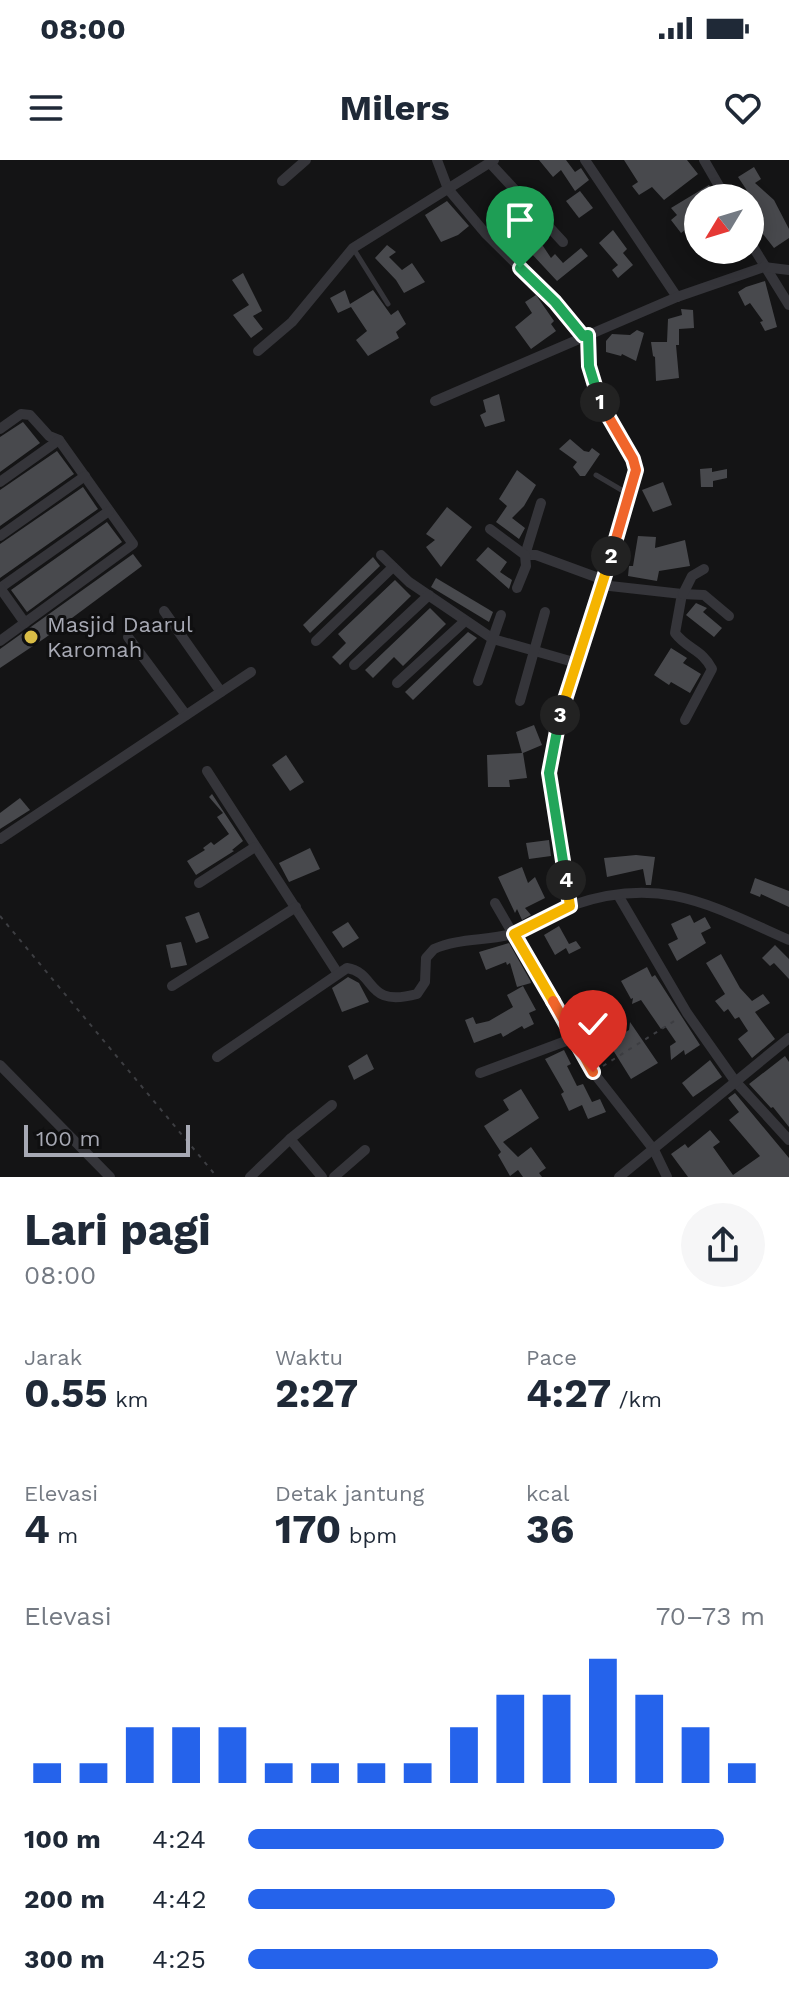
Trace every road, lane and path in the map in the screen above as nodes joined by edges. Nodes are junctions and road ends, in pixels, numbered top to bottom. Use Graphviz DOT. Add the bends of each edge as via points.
graph roads {
  1 [pos="306,160"];
  2 [pos="437,160"];
  3 [pos="585,160"];
  4 [pos="704,160"];
  5 [pos="492,161"];
  6 [pos="282,181"];
  7 [pos="718,184"];
  8 [pos="448,189"];
  9 [pos="563,242"];
  10 [pos="353,248"];
  11 [pos="762,264"];
  12 [pos="764,267"];
  13 [pos="789,270"];
  14 [pos="677,297"];
  15 [pos="388,304"];
  16 [pos="789,305"];
  17 [pos="585,335"];
  18 [pos="258,351"];
  19 [pos="435,401"];
  20 [pos="0,429"];
  21 [pos="59,440"];
  22 [pos="596,475"];
  23 [pos="85,476"];
  24 [pos="0,482"];
  25 [pos="631,495"];
  26 [pos="541,503"];
  27 [pos="109,511"];
  28 [pos="490,529"];
  29 [pos="0,536"];
  30 [pos="381,555"];
  31 [pos="525,555"];
  32 [pos="393,567"];
  33 [pos="704,569"];
  34 [pos="602,583"];
  35 [pos="0,588"];
  36 [pos="517,588"];
  37 [pos="682,594"];
  38 [pos="429,595"];
  39 [pos="164,611"];
  40 [pos="545,612"];
  41 [pos="501,615"];
  42 [pos="729,616"];
  43 [pos="465,621"];
  44 [pos="25,623"];
  45 [pos="128,637"];
  46 [pos="493,639"];
  47 [pos="0,641"];
  48 [pos="316,641"];
  49 [pos="534,652"];
  50 [pos="577,663"];
  51 [pos="354,665"];
  52 [pos="251,672"];
  53 [pos="478,681"];
  54 [pos="397,683"];
  55 [pos="221,692"];
  56 [pos="520,701"];
  57 [pos="186,715"];
  58 [pos="685,720"];
  59 [pos="207,771"];
  60 [pos="0,839"];
  61 [pos="255,847"];
  62 [pos="199,883"];
  63 [pos="618,895"];
  64 [pos="495,903"];
  65 [pos="570,906"];
  66 [pos="296,907"];
  67 [pos="0,916"];
  68 [pos="514,934"];
  69 [pos="789,940"];
  70 [pos="337,972"];
  71 [pos="172,986"];
  72 [pos="687,1013"];
  73 [pos="574,1038"];
  74 [pos="789,1038"];
  75 [pos="217,1057"];
  76 [pos="0,1065"];
  77 [pos="593,1072"];
  78 [pos="480,1073"];
  79 [pos="735,1081"];
  80 [pos="332,1105"];
  81 [pos="290,1139"];
  82 [pos="789,1140"];
  83 [pos="365,1150"];
  84 [pos="654,1150"];
  85 [pos="110,1177"];
  86 [pos="217,1177"];
  87 [pos="250,1177"];
  88 [pos="322,1177"];
  89 [pos="334,1177"];
  90 [pos="619,1177"];
  91 [pos="667,1177"];
  1 -- 6 [label="street"];
  2 -- 8 [label="street"];
  3 -- 14 [label="street"];
  4 -- 7 [label="street"];
  5 -- 8 [label="street"];
  5 -- 9 [label="street"];
  8 -- 10 [label="street"];
  8 -- 17 [label="street"];
  10 -- 15 [label="lane"];
  10 -- 18 [label="street" via="292,322"];
  11 -- 12 [label="street"];
  12 -- 13 [label="street"];
  12 -- 14 [label="street"];
  12 -- 16 [label="street"];
  14 -- 17 [label="street"];
  17 -- 19 [label="street"];
  17 -- 25 [label="street" via="594,385 633,459"];
  20 -- 21 [label="street" via="26,413"];
  21 -- 23 [label="street"];
  21 -- 24 [label="street"];
  22 -- 25 [label="lane"];
  23 -- 27 [label="street"];
  23 -- 29 [label="street"];
  25 -- 34 [label="street"];
  26 -- 31 [label="street"];
  27 -- 35 [label="street"];
  27 -- 44 [label="street" via="133,546"];
  28 -- 31 [label="street"];
  30 -- 32 [label="street"];
  31 -- 34 [label="street"];
  31 -- 36 [label="street"];
  32 -- 38 [label="street"];
  32 -- 48 [label="street"];
  33 -- 37 [label="street" via="692,576"];
  34 -- 37 [label="street"];
  34 -- 50 [label="street"];
  35 -- 44 [label="street"];
  37 -- 42 [label="street" via="704,595"];
  37 -- 58 [label="street" via="675,633 704,654 712,669"];
  38 -- 43 [label="street"];
  38 -- 51 [label="street"];
  39 -- 55 [label="street"];
  40 -- 49 [label="street"];
  41 -- 46 [label="street"];
  43 -- 46 [label="street"];
  43 -- 54 [label="street"];
  44 -- 47 [label="street"];
  45 -- 57 [label="street"];
  46 -- 49 [label="street"];
  46 -- 53 [label="street"];
  49 -- 50 [label="street"];
  49 -- 56 [label="street"];
  50 -- 65 [label="street" via="557,725 549,773"];
  52 -- 55 [label="street"];
  55 -- 57 [label="street"];
  57 -- 60 [label="street"];
  59 -- 61 [label="street"];
  61 -- 62 [label="street"];
  61 -- 66 [label="street"];
  63 -- 65 [label="street"];
  63 -- 69 [label="street" via="692,898"];
  63 -- 72 [label="street"];
  64 -- 68 [label="street"];
  65 -- 68 [label="street"];
  66 -- 70 [label="street"];
  66 -- 71 [label="street"];
  67 -- 86 [label="path"];
  68 -- 70 [label="street" via="434,949 426,958 425,982 417,994 385,996 352,968"];
  68 -- 73 [label="street"];
  70 -- 75 [label="street"];
  72 -- 77 [label="path"];
  72 -- 79 [label="street"];
  73 -- 77 [label="street"];
  73 -- 78 [label="street"];
  74 -- 79 [label="street"];
  76 -- 85 [label="street"];
  77 -- 84 [label="street"];
  79 -- 82 [label="street"];
  79 -- 84 [label="street"];
  80 -- 81 [label="street"];
  81 -- 87 [label="street"];
  81 -- 88 [label="street"];
  83 -- 89 [label="street"];
  84 -- 90 [label="street"];
  84 -- 91 [label="street"];
}
